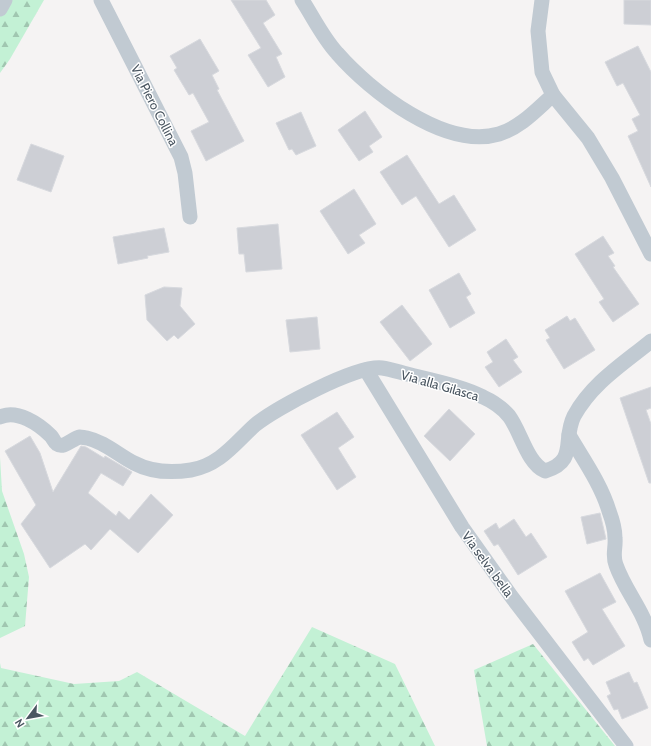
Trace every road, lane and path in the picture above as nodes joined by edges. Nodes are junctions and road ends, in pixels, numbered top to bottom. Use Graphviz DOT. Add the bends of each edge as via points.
graph roads {
  1 [pos="5,0"];
  2 [pos="101,0"];
  3 [pos="302,0"];
  4 [pos="542,0"];
  5 [pos="0,9"];
  6 [pos="553,95"];
  7 [pos="190,217"];
  8 [pos="651,254"];
  9 [pos="651,341"];
  10 [pos="366,370"];
  11 [pos="0,418"];
  12 [pos="569,435"];
  13 [pos="651,640"];
  14 [pos="626,746"];
  1 -- 5 [label="street"];
  2 -- 7 [label="street, Via Piero Collina" via="181,157"];
  3 -- 6 [label="street" via="336,52 362,79 397,105 437,127 461,135 499,134 524,122"];
  4 -- 6 [label="street" via="538,31 542,72"];
  6 -- 8 [label="street" via="588,138"];
  9 -- 12 [label="street, Via alla Gilasca" via="598,384 579,407 569,426"];
  10 -- 11 [label="street, Via alla Gilasca" via="319,387 288,404 256,425 231,450 214,461 192,470 153,470 135,464 105,445 90,439 80,437 62,445 57,444 30,420 16,415 5,415"];
  10 -- 12 [label="street, Via alla Gilasca" via="381,368 438,382 483,397 508,415 534,463 545,471 561,463 567,455"];
  10 -- 14 [label="street, Via selva bella" via="462,528"];
  12 -- 13 [label="street" via="604,495 615,537 613,555 616,565 645,619"];
}
